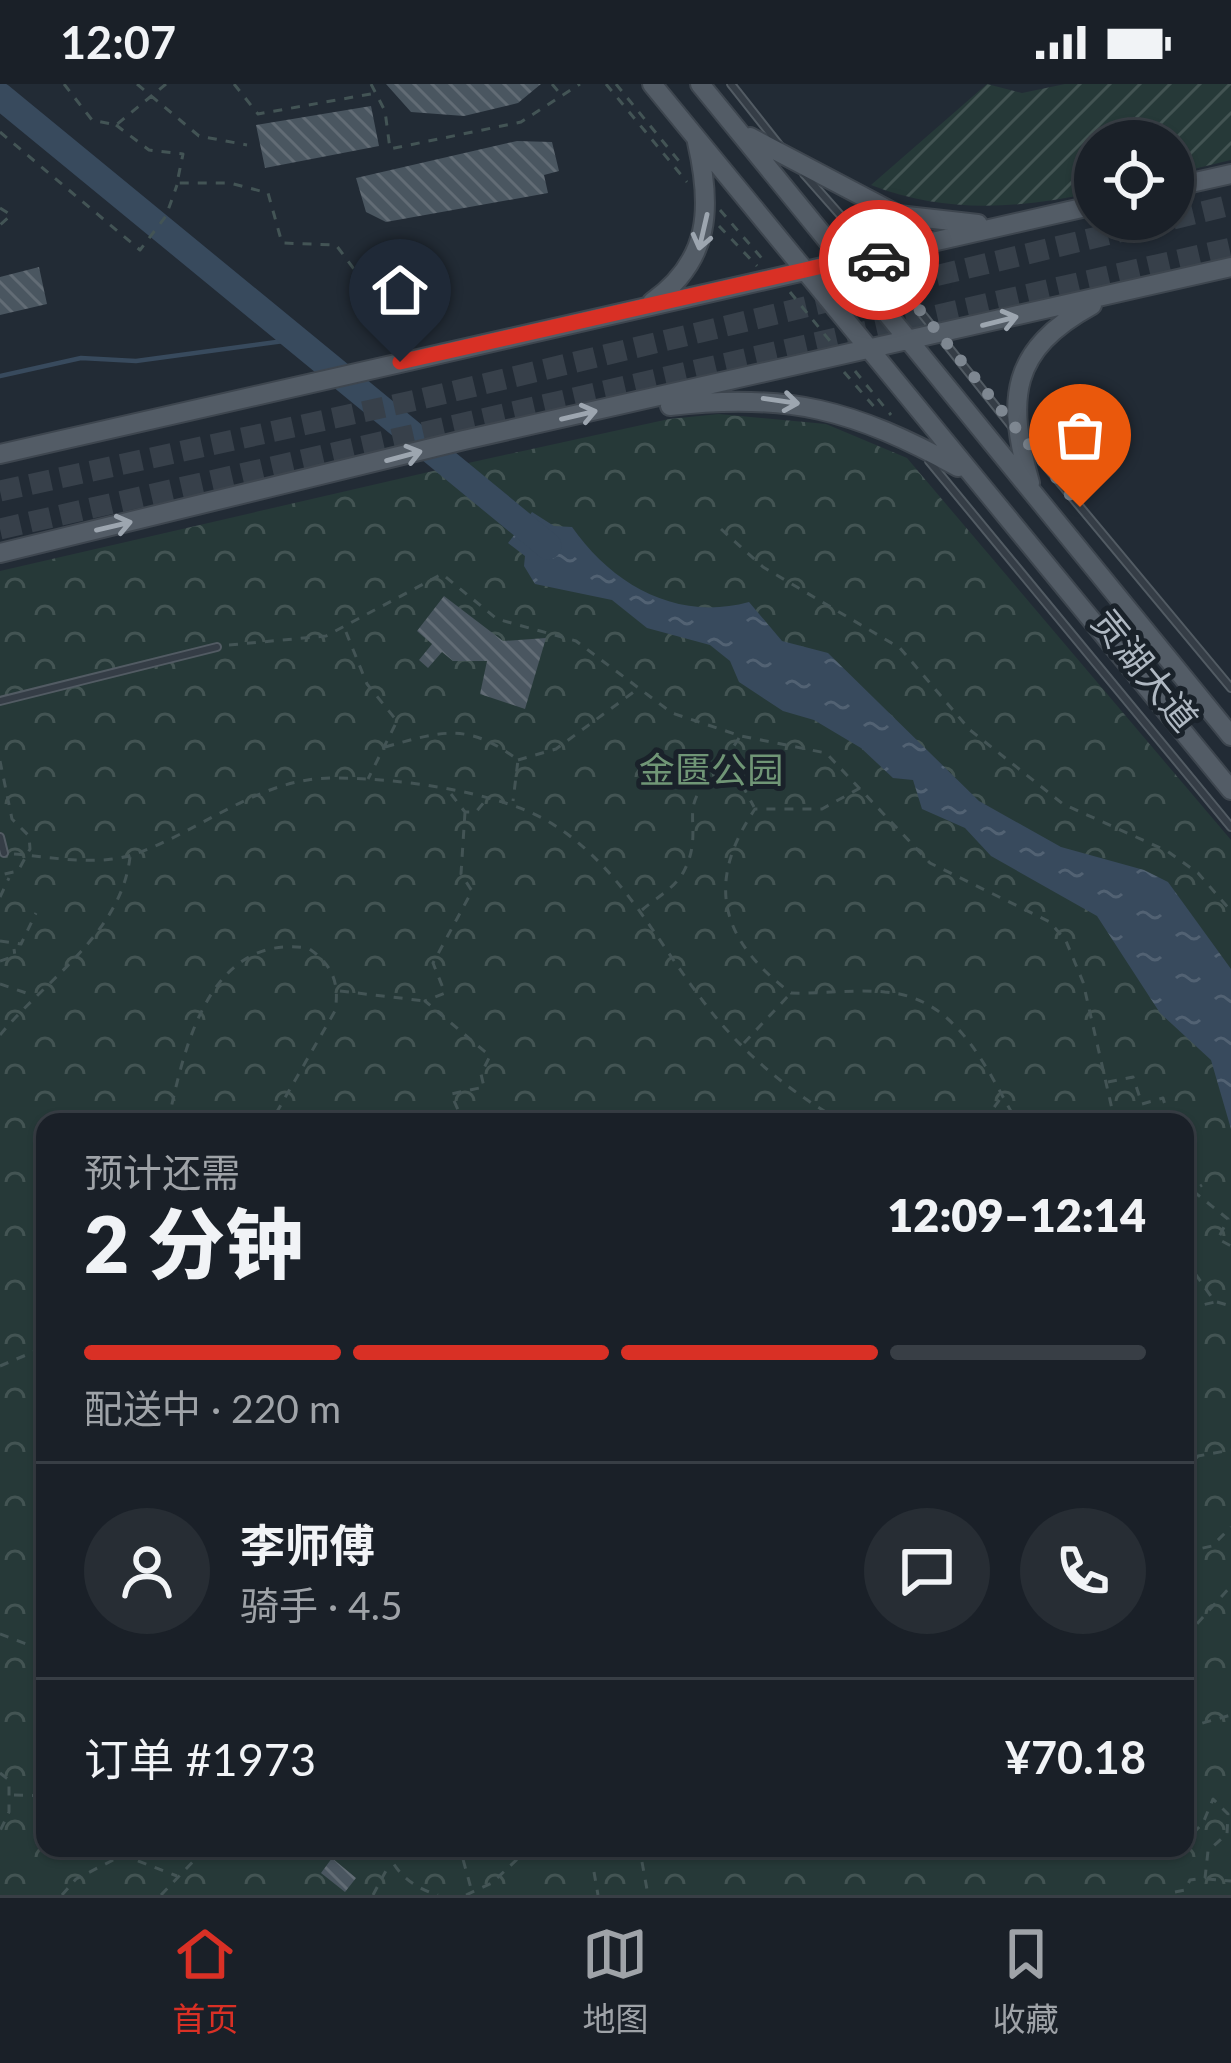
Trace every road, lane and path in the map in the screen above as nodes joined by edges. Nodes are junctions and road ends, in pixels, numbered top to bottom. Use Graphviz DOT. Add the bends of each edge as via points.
graph roads {
  1 [pos="64,84"];
  2 [pos="137,84"];
  3 [pos="166,84"];
  4 [pos="233,84"];
  5 [pos="371,84"];
  6 [pos="552,84"];
  7 [pos="580,84"];
  8 [pos="606,84"];
  9 [pos="652,84"];
  10 [pos="700,84"];
  11 [pos="731,84"];
  12 [pos="376,93"];
  13 [pos="563,97"];
  14 [pos="154,98"];
  15 [pos="116,125"];
  16 [pos="737,130"];
  17 [pos="0,132"];
  18 [pos="696,137"];
  19 [pos="248,145"];
  20 [pos="793,162"];
  21 [pos="1231,174"];
  22 [pos="1194,182"];
  23 [pos="177,183"];
  24 [pos="693,189"];
  25 [pos="0,208"];
  26 [pos="1074,210"];
  27 [pos="707,220"];
  28 [pos="1031,220"];
  29 [pos="0,225"];
  30 [pos="875,254"];
  31 [pos="844,262"];
  32 [pos="757,266"];
  33 [pos="1231,267"];
  34 [pos="806,273"];
  35 [pos="1116,293"];
  36 [pos="645,307"];
  37 [pos="941,336"];
  38 [pos="910,343"];
  39 [pos="873,351"];
  40 [pos="407,356"];
  41 [pos="841,368"];
  42 [pos="623,405"];
  43 [pos="884,418"];
  44 [pos="1019,435"];
  45 [pos="915,444"];
  46 [pos="0,454"];
  47 [pos="970,473"];
  48 [pos="1033,493"];
  49 [pos="721,529"];
  50 [pos="0,553"];
  51 [pos="346,630"];
  52 [pos="217,647"];
  53 [pos="1231,688"];
  54 [pos="637,690"];
  55 [pos="0,701"];
  56 [pos="740,736"];
  57 [pos="1231,736"];
  58 [pos="386,747"];
  59 [pos="518,760"];
  60 [pos="0,761"];
  61 [pos="732,766"];
  62 [pos="368,779"];
  63 [pos="862,786"];
  64 [pos="1231,790"];
  65 [pos="450,792"];
  66 [pos="486,800"];
  67 [pos="513,803"];
  68 [pos="754,809"];
  69 [pos="465,812"];
  70 [pos="1231,827"];
  71 [pos="0,837"];
  72 [pos="4,853"];
  73 [pos="24,855"];
  74 [pos="130,856"];
  75 [pos="0,875"];
  76 [pos="9,877"];
  77 [pos="0,896"];
  78 [pos="640,911"];
  79 [pos="1231,911"];
  80 [pos="35,913"];
  81 [pos="0,941"];
  82 [pos="14,946"];
  83 [pos="0,961"];
  84 [pos="0,984"];
  85 [pos="339,991"];
  86 [pos="791,993"];
  87 [pos="35,996"];
  88 [pos="424,1001"];
  89 [pos="0,1035"];
  90 [pos="742,1044"];
  91 [pos="1106,1082"];
  92 [pos="1001,1097"];
  93 [pos="170,1113"];
  94 [pos="276,1113"];
  95 [pos="462,1113"];
  96 [pos="826,1113"];
  97 [pos="990,1113"];
  98 [pos="1011,1113"];
  99 [pos="1112,1113"];
  100 [pos="1167,1113"];
  101 [pos="1202,1185"];
  102 [pos="1194,1190"];
  103 [pos="1194,1192"];
  104 [pos="1231,1246"];
  105 [pos="1194,1272"];
  106 [pos="1215,1302"];
  107 [pos="1231,1306"];
  108 [pos="1194,1307"];
  109 [pos="36,1351"];
  110 [pos="0,1366"];
  111 [pos="1231,1450"];
  112 [pos="1194,1463"];
  113 [pos="1231,1527"];
  114 [pos="1194,1550"];
  115 [pos="1231,1586"];
  116 [pos="1194,1627"];
  117 [pos="0,1634"];
  118 [pos="36,1648"];
  119 [pos="1231,1715"];
  120 [pos="1194,1725"];
  121 [pos="0,1773"];
  122 [pos="12,1794"];
  123 [pos="36,1795"];
  124 [pos="0,1832"];
  125 [pos="1194,1833"];
  126 [pos="119,1857"];
  127 [pos="128,1857"];
  128 [pos="197,1857"];
  129 [pos="390,1857"];
  130 [pos="461,1857"];
  131 [pos="519,1857"];
  132 [pos="391,1862"];
  133 [pos="642,1862"];
  134 [pos="594,1872"];
  135 [pos="177,1876"];
  136 [pos="1205,1878"];
  137 [pos="1231,1881"];
  138 [pos="1175,1892"];
  139 [pos="62,1895"];
  140 [pos="160,1895"];
  141 [pos="373,1895"];
  142 [pos="438,1895"];
  143 [pos="470,1895"];
  144 [pos="598,1895"];
  145 [pos="648,1895"];
  1 -- 15 [label="path" via="92,120"];
  2 -- 14 [label="path"];
  3 -- 14 [label="path"];
  4 -- 12 [label="path" via="258,114"];
  5 -- 12 [label="path"];
  6 -- 13 [label="path"];
  7 -- 13 [label="path"];
  8 -- 24 [label="path"];
  9 -- 18 [label="main road, 贡湖大道"];
  10 -- 16 [label="main road, 贡湖大道"];
  11 -- 20 [label="lane, 贡湖大道"];
  12 -- 13 [label="path" via="390,149 520,122"];
  14 -- 15 [label="path"];
  14 -- 19 [label="path" via="199,136"];
  15 -- 23 [label="path" via="149,150 183,154"];
  16 -- 20 [label="main road"];
  16 -- 31 [label="main road, 贡湖大道"];
  17 -- 23 [label="path" via="140,250 166,216"];
  18 -- 27 [label="main road"];
  18 -- 34 [label="main road, 贡湖大道"];
  20 -- 28 [label="main road" via="898,214 970,224"];
  20 -- 30 [label="lane, 贡湖大道"];
  21 -- 22 [label="main road"];
  23 -- 40 [label="path" via="268,193 282,243 336,244"];
  25 -- 29 [label="path" via="11,215"];
  26 -- 28 [label="main road"];
  27 -- 32 [label="path"];
  27 -- 36 [label="main road, one-way" via="690,266"];
  28 -- 30 [label="main road"];
  30 -- 31 [label="main road"];
  30 -- 37 [label="lane, 贡湖大道"];
  31 -- 34 [label="main road"];
  31 -- 38 [label="main road, 贡湖大道"];
  33 -- 35 [label="main road"];
  34 -- 36 [label="main road"];
  34 -- 39 [label="main road, 贡湖大道"];
  37 -- 35 [label="main road, one-way"];
  35 -- 44 [label="main road" via="1035,345 1018,390"];
  36 -- 40 [label="main road"];
  37 -- 38 [label="main road"];
  37 -- 44 [label="lane, 贡湖大道"];
  38 -- 39 [label="main road"];
  38 -- 48 [label="main road, 贡湖大道"];
  39 -- 42 [label="main road"];
  39 -- 47 [label="main road, 贡湖大道"];
  40 -- 46 [label="main road"];
  41 -- 43 [label="path"];
  42 -- 45 [label="main road, one-way" via="783,400"];
  50 -- 42 [label="main road, one-way"];
  44 -- 48 [label="main road"];
  44 -- 53 [label="lane, 贡湖大道"];
  45 -- 47 [label="main road"];
  45 -- 70 [label="lane, 贡湖大道"];
  47 -- 64 [label="main road, 贡湖大道"];
  48 -- 57 [label="main road, 贡湖大道"];
  49 -- 79 [label="path" via="779,578 900,648 970,730 1064,803 1167,850"];
  51 -- 52 [label="path"];
  51 -- 54 [label="path" via="442,574 497,619 576,641"];
  51 -- 58 [label="path" via="367,684 397,721"];
  52 -- 55 [label="lane"];
  54 -- 56 [label="path" via="672,713"];
  54 -- 59 [label="path" via="556,749"];
  56 -- 61 [label="path" via="730,746"];
  56 -- 63 [label="path" via="826,754"];
  58 -- 59 [label="path" via="460,732 486,736"];
  58 -- 62 [label="path"];
  59 -- 67 [label="path"];
  60 -- 73 [label="path" via="11,819 29,836"];
  61 -- 68 [label="path"];
  61 -- 78 [label="path" via="704,782 689,808 687,866"];
  62 -- 65 [label="path"];
  62 -- 74 [label="path" via="289,785"];
  63 -- 68 [label="path" via="822,809"];
  63 -- 91 [label="path" via="930,863 1050,922 1066,941"];
  65 -- 66 [label="path"];
  65 -- 69 [label="path"];
  66 -- 67 [label="path"];
  66 -- 69 [label="path"];
  67 -- 78 [label="path" via="569,837"];
  68 -- 86 [label="path" via="725,862 724,890 744,947"];
  69 -- 88 [label="path" via="461,874 472,891 433,963 445,993"];
  71 -- 72 [label="lane"];
  72 -- 73 [label="path"];
  73 -- 74 [label="path"];
  73 -- 76 [label="path"];
  74 -- 87 [label="path" via="83,952"];
  75 -- 76 [label="path"];
  76 -- 77 [label="path"];
  78 -- 90 [label="path"];
  80 -- 82 [label="path"];
  81 -- 82 [label="path"];
  82 -- 83 [label="path" via="14,956"];
  84 -- 87 [label="path"];
  85 -- 88 [label="path"];
  85 -- 93 [label="path" via="332,971 308,948 260,951 240,965 209,993 191,1031"];
  85 -- 94 [label="path"];
  86 -- 90 [label="path"];
  86 -- 92 [label="path" via="888,992 919,1000 950,1018 978,1051"];
  87 -- 89 [label="path"];
  88 -- 95 [label="path" via="490,1056 484,1087 451,1094"];
  90 -- 96 [label="path"];
  91 -- 99 [label="path"];
  91 -- 100 [label="path" via="1133,1076 1142,1104 1163,1098"];
  92 -- 97 [label="path"];
  92 -- 98 [label="path"];
  101 -- 102 [label="path"];
  103 -- 104 [label="path" via="1228,1219 1218,1239"];
  105 -- 106 [label="path"];
  106 -- 107 [label="path"];
  106 -- 108 [label="path"];
  109 -- 110 [label="path"];
  111 -- 112 [label="path"];
  113 -- 114 [label="path" via="1212,1546"];
  115 -- 116 [label="path"];
  117 -- 118 [label="path"];
  119 -- 120 [label="path"];
  121 -- 122 [label="path"];
  122 -- 123 [label="path"];
  122 -- 124 [label="path"];
  125 -- 136 [label="path" via="1214,1799 1228,1814 1227,1834 1208,1851"];
  126 -- 139 [label="path"];
  127 -- 135 [label="path"];
  128 -- 135 [label="path"];
  129 -- 132 [label="path"];
  130 -- 143 [label="path"];
  131 -- 143 [label="path"];
  132 -- 141 [label="path"];
  132 -- 142 [label="path"];
  133 -- 145 [label="path"];
  134 -- 144 [label="path"];
  135 -- 140 [label="path"];
  136 -- 137 [label="path"];
  136 -- 138 [label="path"];
}
